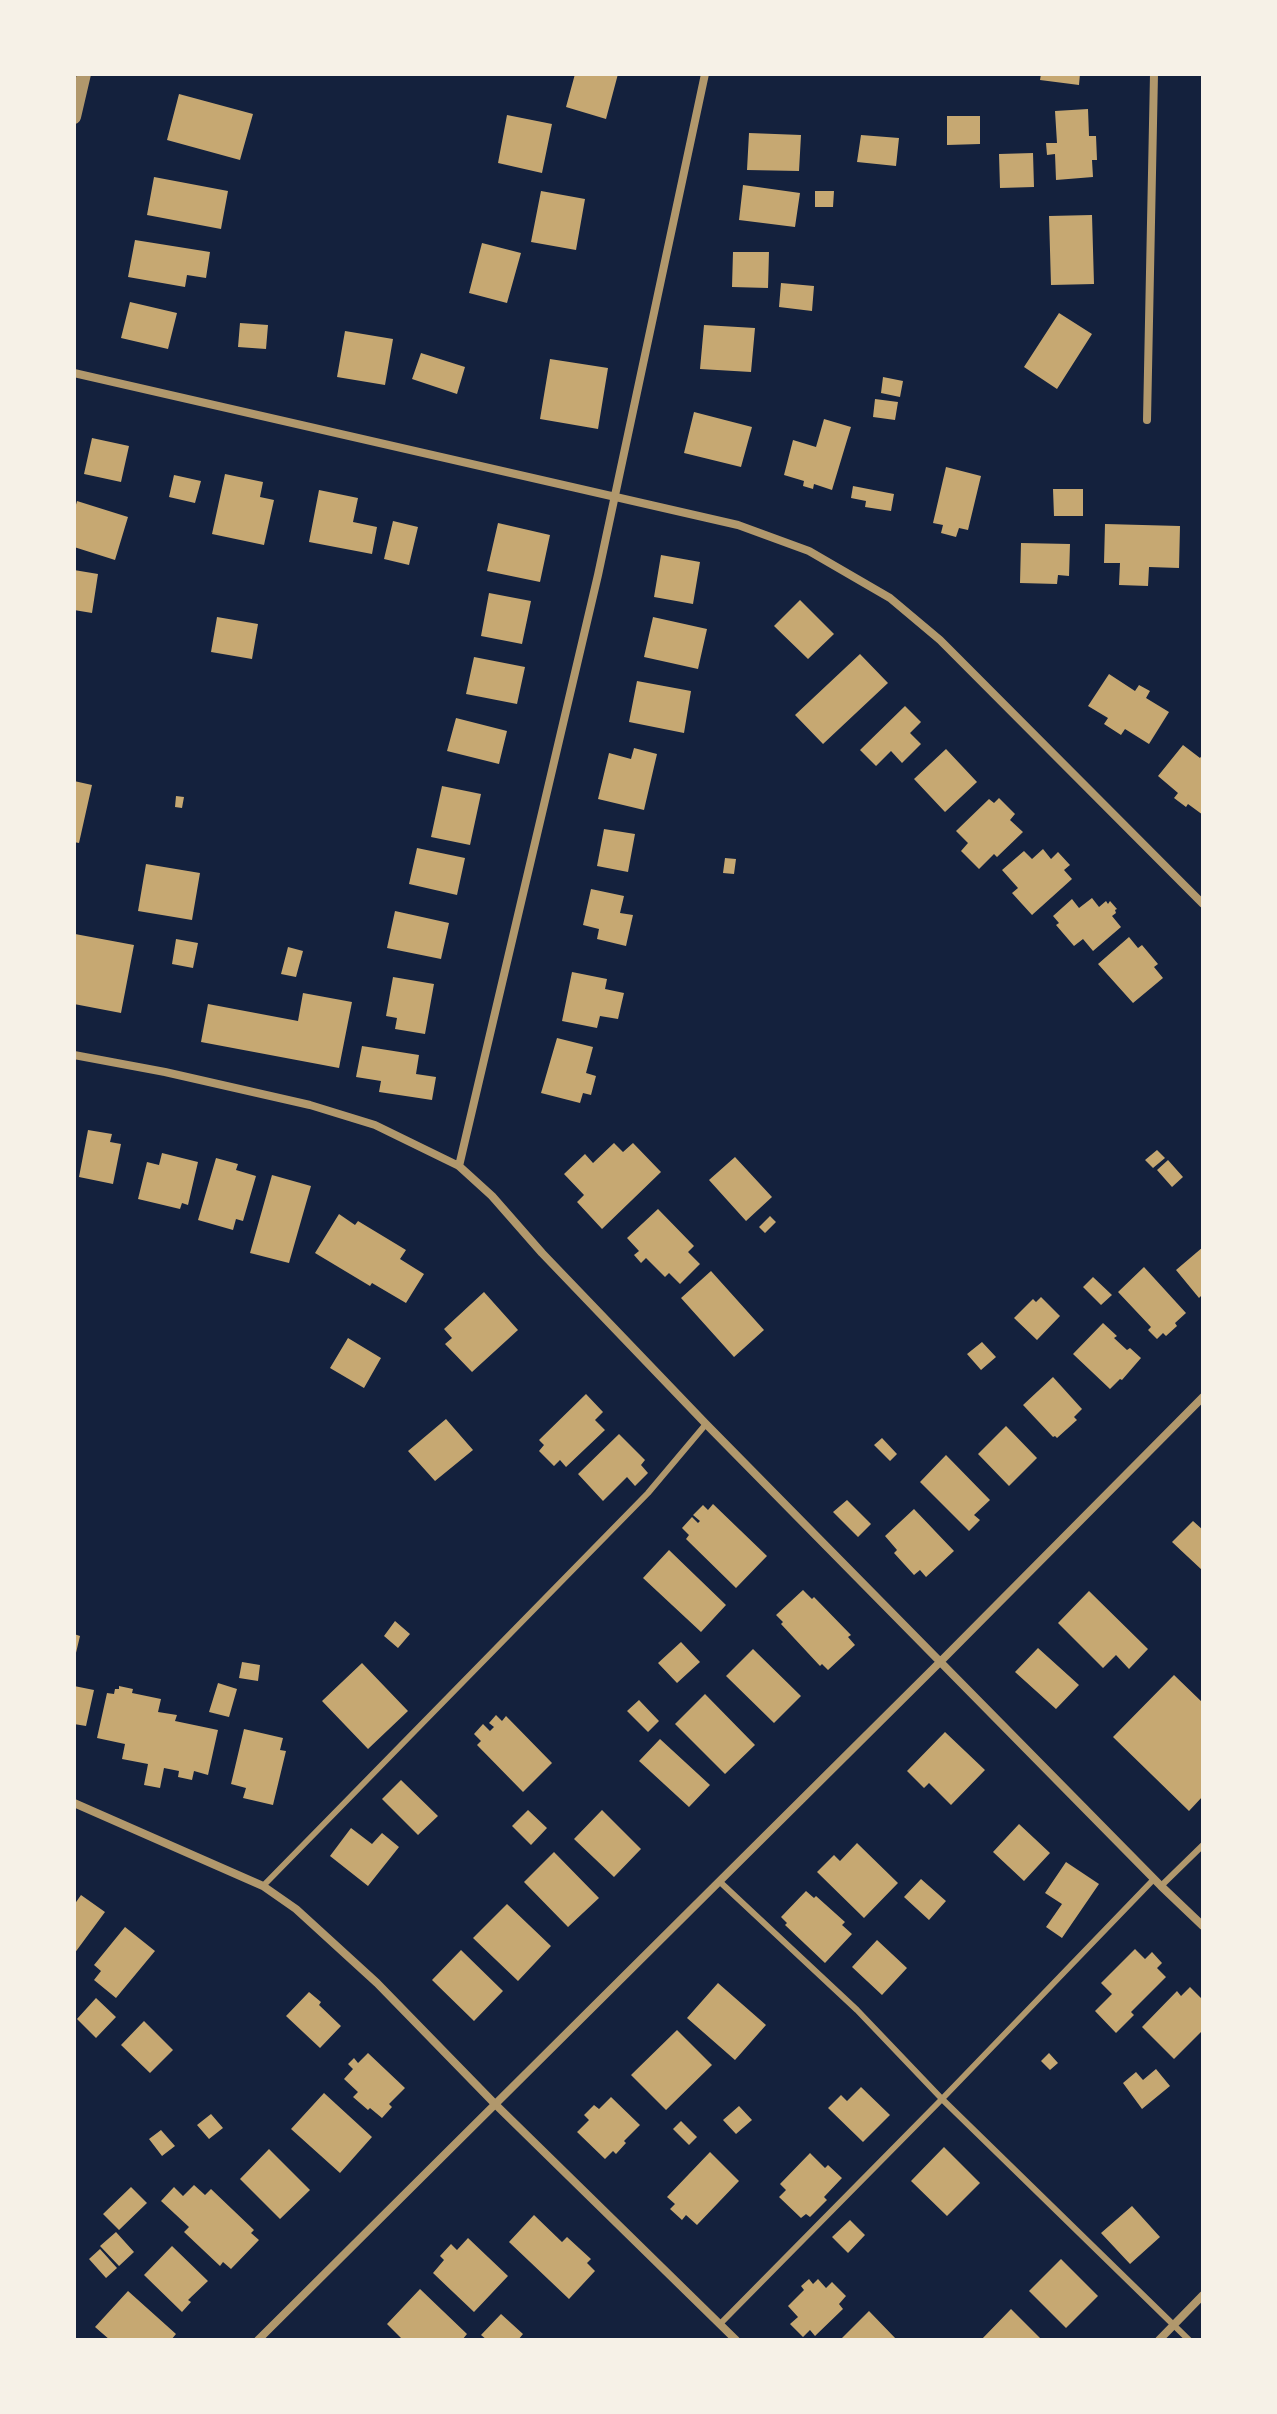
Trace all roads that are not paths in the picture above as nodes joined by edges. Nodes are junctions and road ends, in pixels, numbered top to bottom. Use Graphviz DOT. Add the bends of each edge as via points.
graph roads {
  1 [pos="84,74"];
  2 [pos="705,74"];
  3 [pos="1154,74"];
  4 [pos="74,117"];
  5 [pos="74,373"];
  6 [pos="1147,420"];
  7 [pos="613,497"];
  8 [pos="1203,904"];
  9 [pos="74,1055"];
  10 [pos="459,1166"];
  11 [pos="1203,1397"];
  12 [pos="706,1424"];
  13 [pos="941,1661"];
  14 [pos="74,1803"];
  15 [pos="1203,1845"];
  16 [pos="719,1881"];
  17 [pos="1157,1882"];
  18 [pos="263,1886"];
  19 [pos="1203,1926"];
  20 [pos="942,2099"];
  21 [pos="494,2103"];
  22 [pos="1203,2295"];
  23 [pos="720,2324"];
  24 [pos="1173,2326"];
  25 [pos="258,2340"];
  26 [pos="736,2340"];
  27 [pos="1159,2340"];
  28 [pos="1189,2340"];
  1 -- 4 [label="street"];
  2 -- 7 [label="street"];
  3 -- 6 [label="street"];
  5 -- 7 [label="street"];
  7 -- 8 [label="street" via="781,540 890,598 940,640"];
  7 -- 10 [label="street"];
  9 -- 10 [label="street" via="310,1105 375,1125"];
  10 -- 12 [label="street"];
  11 -- 13 [label="street"];
  12 -- 13 [label="street"];
  12 -- 18 [label="lane" via="648,1493"];
  13 -- 16 [label="street"];
  13 -- 17 [label="street"];
  14 -- 18 [label="street"];
  15 -- 17 [label="lane"];
  16 -- 20 [label="lane" via="857,2010"];
  16 -- 21 [label="street"];
  17 -- 19 [label="street"];
  17 -- 20 [label="lane"];
  18 -- 21 [label="street" via="377,1983"];
  20 -- 23 [label="lane"];
  20 -- 24 [label="lane"];
  21 -- 23 [label="street"];
  21 -- 25 [label="street"];
  22 -- 24 [label="street"];
  23 -- 26 [label="street"];
  24 -- 27 [label="street"];
  24 -- 28 [label="lane"];
}
